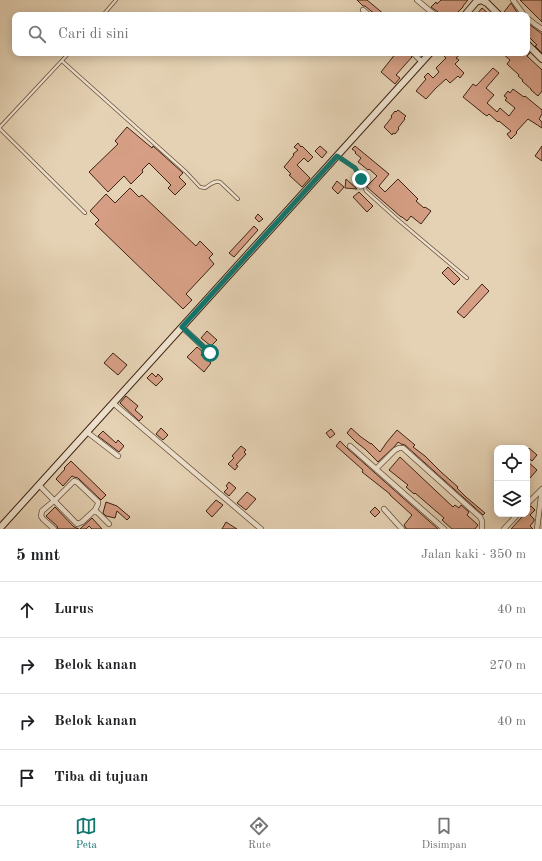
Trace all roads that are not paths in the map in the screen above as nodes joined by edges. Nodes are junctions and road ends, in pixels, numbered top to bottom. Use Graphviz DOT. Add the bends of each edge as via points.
graph roads {
  1 [pos="116,0"];
  2 [pos="417,0"];
  3 [pos="481,0"];
  4 [pos="512,0"];
  5 [pos="363,10"];
  6 [pos="106,12"];
  7 [pos="365,12"];
  8 [pos="431,12"];
  9 [pos="468,12"];
  10 [pos="496,12"];
  11 [pos="522,12"];
  12 [pos="530,21"];
  13 [pos="542,29"];
  14 [pos="530,47"];
  15 [pos="66,56"];
  16 [pos="416,56"];
  17 [pos="427,56"];
  18 [pos="542,59"];
  19 [pos="62,61"];
  20 [pos="422,62"];
  21 [pos="0,128"];
  22 [pos="337,156"];
  23 [pos="238,199"];
  24 [pos="85,214"];
  25 [pos="466,278"];
  26 [pos="182,327"];
  27 [pos="210,353"];
  28 [pos="113,403"];
  29 [pos="87,432"];
  30 [pos="350,446"];
  31 [pos="118,456"];
  32 [pos="376,469"];
  33 [pos="39,485"];
  34 [pos="542,489"];
  35 [pos="55,500"];
  36 [pos="530,501"];
  37 [pos="384,508"];
  38 [pos="95,510"];
  39 [pos="515,517"];
  40 [pos="109,524"];
  41 [pos="0,528"];
  42 [pos="54,529"];
  43 [pos="262,529"];
  44 [pos="402,529"];
  45 [pos="444,529"];
  46 [pos="482,529"];
  47 [pos="504,529"];
  48 [pos="537,529"];
  1 -- 6 [label="lane"];
  2 -- 8 [label="street"];
  3 -- 9 [label="street"];
  3 -- 10 [label="street"];
  4 -- 11 [label="street"];
  5 -- 7 [label="street"];
  12 -- 13 [label="street"];
  14 -- 18 [label="street"];
  15 -- 19 [label="lane"];
  16 -- 20 [label="street"];
  17 -- 20 [label="street"];
  19 -- 21 [label="lane"];
  19 -- 23 [label="lane" via="200,187 205,188 214,181 220,182"];
  20 -- 22 [label="street"];
  21 -- 24 [label="lane"];
  22 -- 25 [label="lane" via="355,168 366,191"];
  22 -- 26 [label="street"];
  26 -- 27 [label="street"];
  26 -- 28 [label="street"];
  28 -- 29 [label="street"];
  28 -- 43 [label="street"];
  29 -- 31 [label="street"];
  29 -- 33 [label="street"];
  30 -- 32 [label="street"];
  32 -- 45 [label="street"];
  32 -- 46 [label="street" via="395,450 402,448 480,517"];
  33 -- 35 [label="street"];
  33 -- 41 [label="street"];
  34 -- 36 [label="street"];
  34 -- 48 [label="street"];
  35 -- 38 [label="street" via="77,524"];
  35 -- 38 [label="street" via="74,481 98,502"];
  35 -- 42 [label="street" via="42,511 41,516"];
  37 -- 44 [label="street"];
  38 -- 40 [label="street"];
  39 -- 47 [label="street"];
}
